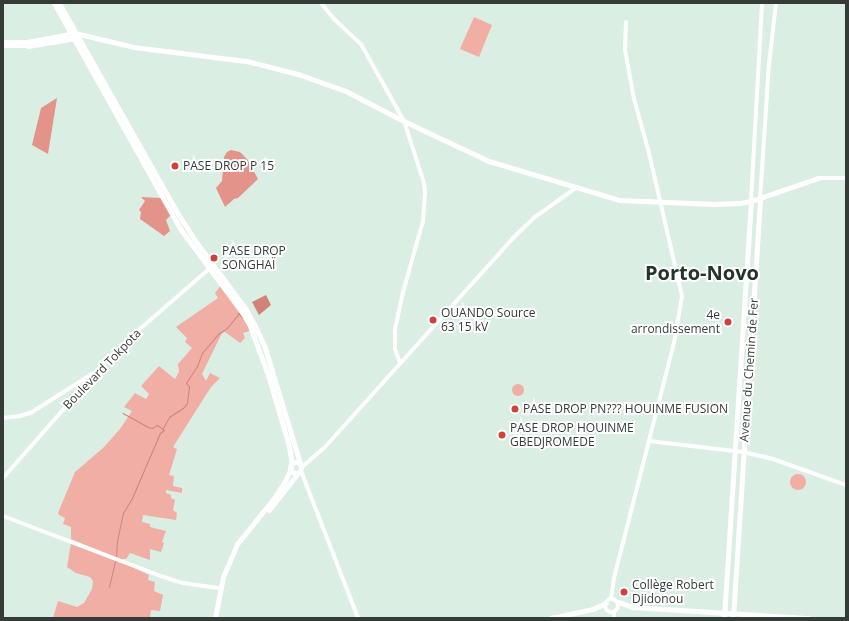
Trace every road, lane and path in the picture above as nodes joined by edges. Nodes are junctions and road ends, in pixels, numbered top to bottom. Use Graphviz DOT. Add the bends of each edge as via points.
graph roads {
  1 [pos="54,3"];
  2 [pos="59,3"];
  3 [pos="321,3"];
  4 [pos="762,3"];
  5 [pos="776,3"];
  6 [pos="626,22"];
  7 [pos="76,36"];
  8 [pos="3,42"];
  9 [pos="3,46"];
  10 [pos="404,121"];
  11 [pos="846,178"];
  12 [pos="577,187"];
  13 [pos="760,198"];
  14 [pos="752,201"];
  15 [pos="660,202"];
  16 [pos="209,269"];
  17 [pos="400,363"];
  18 [pos="96,372"];
  19 [pos="3,418"];
  20 [pos="650,441"];
  21 [pos="735,451"];
  22 [pos="744,452"];
  23 [pos="291,466"];
  24 [pos="300,468"];
  25 [pos="3,478"];
  26 [pos="846,485"];
  27 [pos="3,516"];
  28 [pos="220,588"];
  29 [pos="611,599"];
  30 [pos="619,602"];
  31 [pos="606,603"];
  32 [pos="632,607"];
  33 [pos="593,609"];
  34 [pos="619,610"];
  35 [pos="607,611"];
  36 [pos="724,612"];
  37 [pos="614,616"];
  38 [pos="733,616"];
  39 [pos="217,618"];
  40 [pos="358,618"];
  41 [pos="551,618"];
  42 [pos="724,618"];
  43 [pos="809,618"];
  1 -- 7 [label="highway"];
  2 -- 7 [label="highway"];
  3 -- 10 [label="street" via="360,44"];
  4 -- 14 [label="street, Avenue du Chemin de Fer"];
  5 -- 13 [label="street, Avenue du Chemin de Fer"];
  6 -- 15 [label="street" via="625,55"];
  7 -- 8 [label="main road"];
  7 -- 9 [label="main road" via="28,46"];
  7 -- 10 [label="main road" via="134,47 241,60 298,74 355,95"];
  7 -- 16 [label="highway" via="179,226"];
  7 -- 24 [label="highway" via="178,214 254,324 272,369"];
  10 -- 12 [label="main road" via="489,161"];
  10 -- 17 [label="street" via="425,193 421,234 407,275 395,331 395,349"];
  11 -- 13 [label="main road" via="818,178"];
  12 -- 15 [label="main road" via="620,200"];
  12 -- 17 [label="street" via="535,216 520,230"];
  13 -- 14 [label="main road"];
  13 -- 22 [label="main road, Avenue du Chemin de Fer"];
  14 -- 15 [label="main road" via="726,204"];
  14 -- 21 [label="main road, Avenue du Chemin de Fer"];
  15 -- 20 [label="street" via="682,296 677,328"];
  16 -- 18 [label="street, Boulevard Tokpota"];
  16 -- 23 [label="highway" via="242,312 253,331 289,446"];
  17 -- 24 [label="street" via="325,447"];
  18 -- 19 [label="street" via="32,412"];
  18 -- 25 [label="street, Boulevard Tokpota"];
  20 -- 21 [label="street"];
  20 -- 29 [label="street" via="614,578"];
  21 -- 22 [label="street"];
  21 -- 36 [label="main road, Avenue du Chemin de Fer"];
  22 -- 26 [label="street" via="773,459"];
  22 -- 38 [label="main road, Avenue du Chemin de Fer"];
  23 -- 24 [label="highway" via="296,462"];
  23 -- 24 [label="highway" via="293,472"];
  23 -- 28 [label="highway" via="285,482 274,498 237,544"];
  24 -- 39 [label="highway" via="241,544 226,578"];
  24 -- 40 [label="street"];
  27 -- 28 [label="street" via="183,583"];
  28 -- 39 [label="highway"];
  29 -- 30 [label="main road"];
  29 -- 31 [label="main road"];
  30 -- 32 [label="main road"];
  30 -- 34 [label="main road"];
  31 -- 33 [label="main road"];
  31 -- 35 [label="main road"];
  32 -- 34 [label="main road"];
  32 -- 36 [label="main road"];
  33 -- 35 [label="main road"];
  33 -- 41 [label="main road"];
  34 -- 37 [label="main road"];
  35 -- 37 [label="main road"];
  36 -- 38 [label="main road"];
  36 -- 42 [label="main road, Avenue du Chemin de Fer"];
  38 -- 43 [label="main road"];
}
